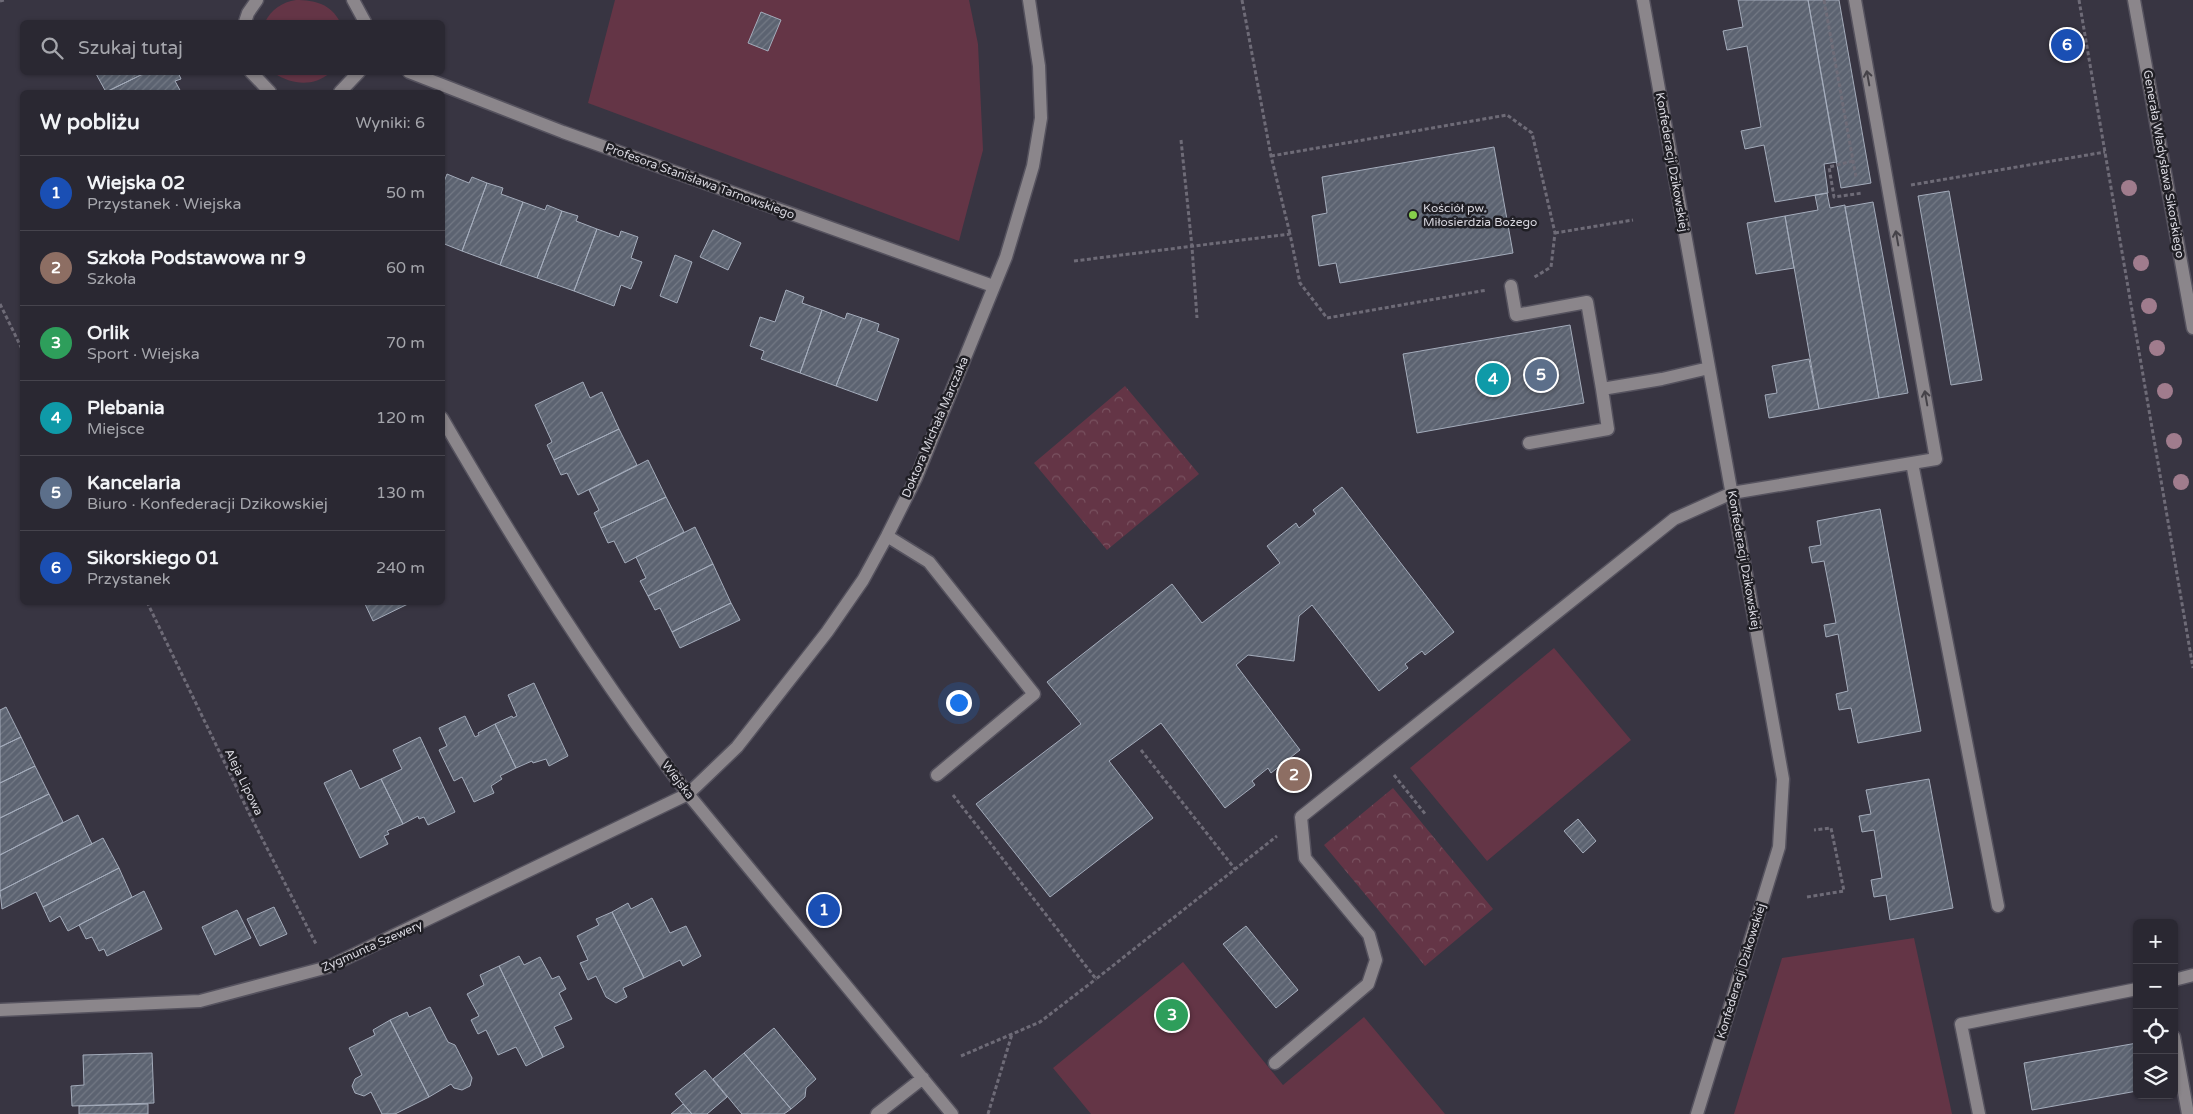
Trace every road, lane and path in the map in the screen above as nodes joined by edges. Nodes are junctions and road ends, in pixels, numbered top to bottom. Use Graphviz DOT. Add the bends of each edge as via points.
graph roads {
  1 [pos="257,0"];
  2 [pos="353,0"];
  3 [pos="1029,0"];
  4 [pos="1242,0"];
  5 [pos="1643,0"];
  6 [pos="1824,0"];
  7 [pos="1855,0"];
  8 [pos="2079,0"];
  9 [pos="2134,0"];
  10 [pos="246,20"];
  11 [pos="364,20"];
  12 [pos="254,75"];
  13 [pos="356,75"];
  14 [pos="417,75"];
  15 [pos="268,90"];
  16 [pos="342,90"];
  17 [pos="1181,140"];
  18 [pos="2105,152"];
  19 [pos="1271,156"];
  20 [pos="1853,161"];
  21 [pos="1856,177"];
  22 [pos="1888,189"];
  23 [pos="1854,194"];
  24 [pos="1633,220"];
  25 [pos="1555,233"];
  26 [pos="1290,234"];
  27 [pos="1192,248"];
  28 [pos="1074,261"];
  29 [pos="993,286"];
  30 [pos="1511,286"];
  31 [pos="0,304"];
  32 [pos="1197,318"];
  33 [pos="2193,328"];
  34 [pos="20,346"];
  35 [pos="1709,368"];
  36 [pos="1602,389"];
  37 [pos="445,423"];
  38 [pos="1529,443"];
  39 [pos="1912,463"];
  40 [pos="1732,493"];
  41 [pos="888,536"];
  42 [pos="148,605"];
  43 [pos="2193,668"];
  44 [pos="1141,750"];
  45 [pos="1378,755"];
  46 [pos="937,775"];
  47 [pos="688,794"];
  48 [pos="1426,814"];
  49 [pos="1301,817"];
  50 [pos="1814,830"];
  51 [pos="1235,869"];
  52 [pos="1807,897"];
  53 [pos="1998,906"];
  54 [pos="328,967"];
  55 [pos="2193,975"];
  56 [pos="1096,979"];
  57 [pos="2178,979"];
  58 [pos="2133,990"];
  59 [pos="0,1010"];
  60 [pos="1012,1034"];
  61 [pos="2177,1054"];
  62 [pos="960,1056"];
  63 [pos="1275,1063"];
  64 [pos="923,1078"];
  65 [pos="877,1114"];
  66 [pos="952,1114"];
  67 [pos="988,1114"];
  68 [pos="1697,1114"];
  69 [pos="1979,1114"];
  70 [pos="2188,1114"];
  1 -- 10 [label="street"];
  2 -- 11 [label="street"];
  3 -- 29 [label="street, Doktora Michała Marczaka" via="1039,66 1041,118 1033,166 1006,258"];
  4 -- 19 [label="path"];
  5 -- 35 [label="street, Konfederacji Dzikowskiej"];
  6 -- 20 [label="path"];
  22 -- 7 [label="street, one-way"];
  8 -- 18 [label="path"];
  9 -- 33 [label="street, Generała Władysława Sikorskiego"];
  12 -- 15 [label="street"];
  13 -- 16 [label="street"];
  14 -- 29 [label="street, Profesora Stanisława Tarnowskiego" via="564,132"];
  17 -- 27 [label="path"];
  18 -- 22 [label="path"];
  18 -- 43 [label="path"];
  19 -- 25 [label="path" via="1507,115 1532,133"];
  19 -- 26 [label="path"];
  20 -- 21 [label="path"];
  20 -- 23 [label="path" via="1829,166 1834,197"];
  39 -- 22 [label="street, one-way" via="1936,458"];
  24 -- 25 [label="path"];
  25 -- 30 [label="path" via="1552,268 1523,284"];
  26 -- 27 [label="path"];
  26 -- 30 [label="path" via="1300,283 1327,318"];
  27 -- 28 [label="path"];
  27 -- 32 [label="path"];
  29 -- 41 [label="street, Doktora Michała Marczaka" via="916,478"];
  30 -- 36 [label="street" via="1516,315 1586,302"];
  31 -- 34 [label="path"];
  35 -- 36 [label="street"];
  35 -- 40 [label="street, Konfederacji Dzikowskiej"];
  36 -- 38 [label="street" via="1608,429"];
  37 -- 47 [label="street, Wiejska" via="510,534 651,745"];
  39 -- 40 [label="street"];
  39 -- 53 [label="street"];
  40 -- 45 [label="street" via="1674,519"];
  40 -- 68 [label="street, Konfederacji Dzikowskiej" via="1783,779 1779,847"];
  41 -- 46 [label="street" via="929,562 1034,694"];
  41 -- 47 [label="street, Doktora Michała Marczaka" via="863,580 787,686 737,747"];
  42 -- 54 [label="path, Aleja Lipowa"];
  44 -- 51 [label="path"];
  45 -- 48 [label="path"];
  45 -- 49 [label="street"];
  46 -- 56 [label="path"];
  47 -- 54 [label="street, Zygmunta Szewery"];
  47 -- 64 [label="street, Wiejska"];
  49 -- 51 [label="path"];
  49 -- 63 [label="street" via="1305,858 1369,935 1376,960 1368,984"];
  50 -- 52 [label="path" via="1831,828 1844,891"];
  51 -- 56 [label="path"];
  54 -- 59 [label="street, Zygmunta Szewery" via="200,1001"];
  55 -- 57 [label="street"];
  56 -- 60 [label="path" via="1040,1022"];
  58 -- 69 [label="street" via="1961,1024"];
  60 -- 62 [label="path"];
  60 -- 67 [label="path"];
  61 -- 70 [label="street"];
  64 -- 65 [label="street"];
  64 -- 66 [label="street, Wiejska"];
}
